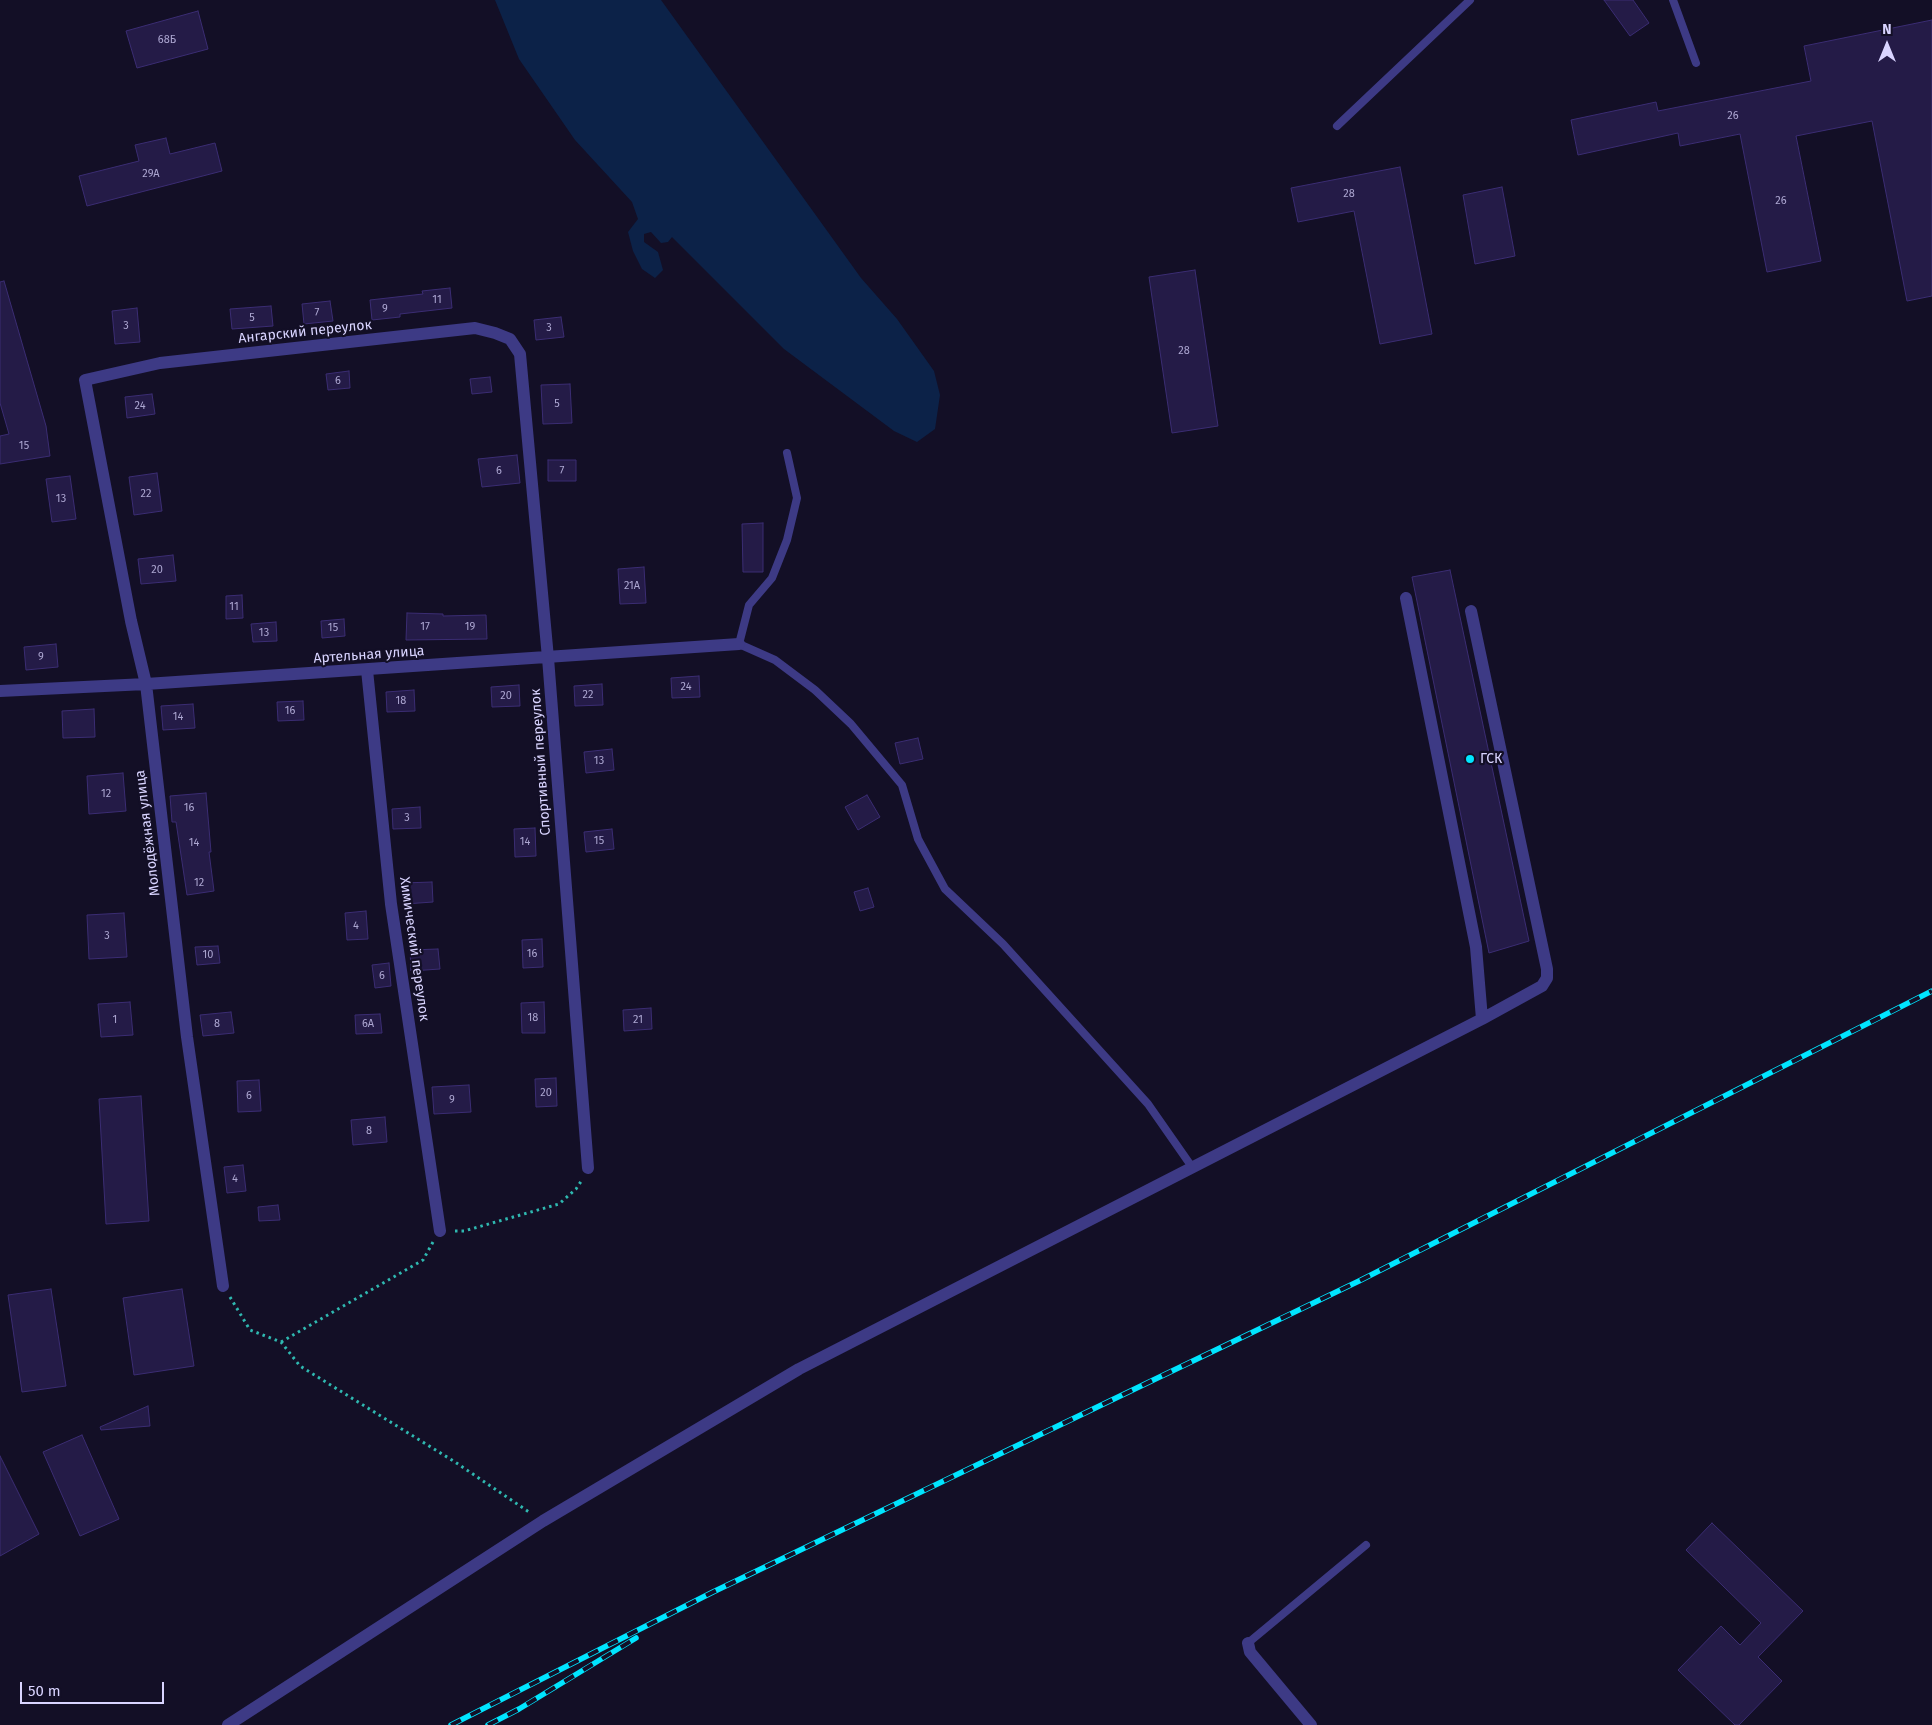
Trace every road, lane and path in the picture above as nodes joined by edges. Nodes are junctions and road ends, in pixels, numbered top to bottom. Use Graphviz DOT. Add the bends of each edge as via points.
graph roads {
  1 [pos="1470,0"];
  2 [pos="1673,0"];
  3 [pos="1696,63"];
  4 [pos="1337,126"];
  5 [pos="520,354"];
  6 [pos="85,380"];
  7 [pos="787,453"];
  8 [pos="1406,598"];
  9 [pos="1472,611"];
  10 [pos="739,644"];
  11 [pos="548,658"];
  12 [pos="366,670"];
  13 [pos="146,684"];
  14 [pos="0,691"];
  15 [pos="1482,1019"];
  16 [pos="1192,1167"];
  17 [pos="588,1168"];
  18 [pos="440,1231"];
  19 [pos="223,1286"];
  20 [pos="281,1342"];
  21 [pos="543,1521"];
  22 [pos="1366,1545"];
  23 [pos="1248,1643"];
  24 [pos="228,1725"];
  25 [pos="1311,1725"];
  1 -- 4 [label="lane"];
  2 -- 3 [label="lane"];
  5 -- 6 [label="street, Ангарский переулок" via="510,339 475,328 160,363"];
  5 -- 11 [label="street, Спортивный переулок"];
  6 -- 13 [label="street, Молодёжная улица"];
  7 -- 10 [label="lane" via="797,498 787,540 772,578 749,605"];
  8 -- 15 [label="street" via="1476,948"];
  9 -- 15 [label="street" via="1547,968 1547,978 1542,986"];
  10 -- 11 [label="street, Артельная улица"];
  10 -- 16 [label="lane" via="775,660 815,690 851,724 902,785 918,839 946,889 1003,944 1148,1104"];
  11 -- 12 [label="street, Артельная улица"];
  11 -- 17 [label="street, Спортивный переулок"];
  12 -- 13 [label="street, Артельная улица"];
  12 -- 18 [label="street, Химический переулок" via="391,904"];
  13 -- 14 [label="street, Артельная улица"];
  13 -- 19 [label="street, Молодёжная улица" via="186,1037"];
  15 -- 16 [label="street"];
  16 -- 21 [label="street" via="799,1370"];
  17 -- 18 [label="path" via="576,1189 559,1204 464,1231"];
  18 -- 20 [label="path" via="423,1260"];
  19 -- 20 [label="path" via="250,1330"];
  20 -- 21 [label="path" via="300,1366"];
  21 -- 24 [label="street"];
  22 -- 23 [label="lane"];
  23 -- 25 [label="street" via="1250,1652"];
}
